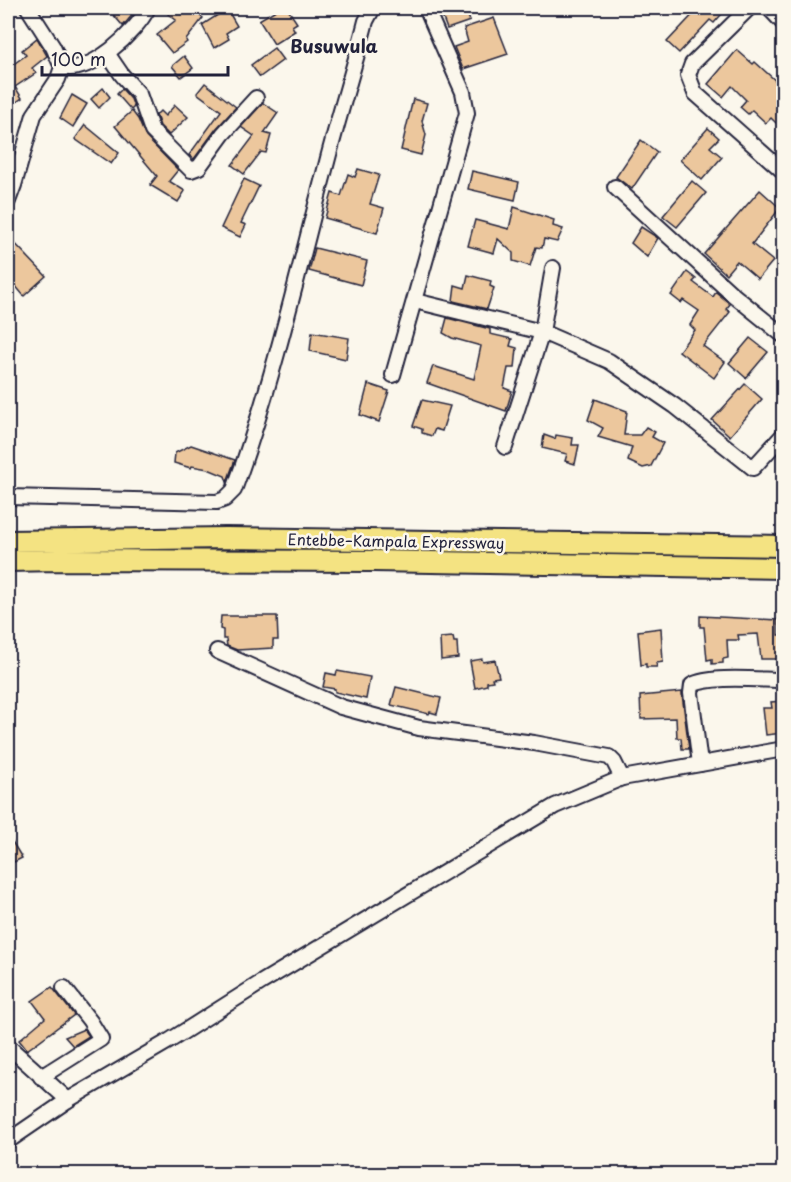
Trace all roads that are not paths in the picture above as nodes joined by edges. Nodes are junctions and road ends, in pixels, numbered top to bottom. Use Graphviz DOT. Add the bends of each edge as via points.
graph roads {
  1 [pos="28,8"];
  2 [pos="148,8"];
  3 [pos="374,8"];
  4 [pos="426,8"];
  5 [pos="748,8"];
  6 [pos="769,8"];
  7 [pos="783,24"];
  8 [pos="107,53"];
  9 [pos="62,67"];
  10 [pos="256,98"];
  11 [pos="783,172"];
  12 [pos="615,187"];
  13 [pos="8,201"];
  14 [pos="553,268"];
  15 [pos="415,301"];
  16 [pos="542,332"];
  17 [pos="783,336"];
  18 [pos="393,375"];
  19 [pos="783,434"];
  20 [pos="505,447"];
  21 [pos="8,497"];
  22 [pos="8,541"];
  23 [pos="783,546"];
  24 [pos="8,561"];
  25 [pos="783,568"];
  26 [pos="217,651"];
  27 [pos="783,680"];
  28 [pos="783,749"];
  29 [pos="700,764"];
  30 [pos="622,778"];
  31 [pos="64,988"];
  32 [pos="8,1046"];
  33 [pos="41,1077"];
  34 [pos="68,1100"];
  35 [pos="8,1141"];
  1 -- 9 [label="street"];
  2 -- 8 [label="street"];
  3 -- 21 [label="street" via="366,21 327,160 261,413 234,490 217,502"];
  4 -- 15 [label="street" via="463,92 467,113"];
  5 -- 11 [label="street" via="692,64 688,75 695,93"];
  6 -- 7 [label="street"];
  8 -- 9 [label="street" via="74,68"];
  8 -- 10 [label="street" via="139,94 152,131 191,170 199,167"];
  9 -- 13 [label="street" via="34,115"];
  12 -- 17 [label="street"];
  14 -- 16 [label="street"];
  15 -- 16 [label="street"];
  15 -- 18 [label="street"];
  16 -- 19 [label="street" via="609,361 675,406 753,468"];
  16 -- 20 [label="street"];
  22 -- 23 [label="highway, Entebbe–Kampala Expressway" via="226,538"];
  24 -- 25 [label="highway, Entebbe–Kampala Expressway" via="361,561"];
  26 -- 30 [label="street" via="341,707 419,728 609,757"];
  27 -- 29 [label="street" via="716,679 692,685"];
  28 -- 29 [label="street"];
  29 -- 30 [label="street"];
  30 -- 34 [label="street" via="555,806"];
  31 -- 33 [label="street" via="101,1039"];
  32 -- 33 [label="street"];
  33 -- 34 [label="street"];
  34 -- 35 [label="street"];
}
